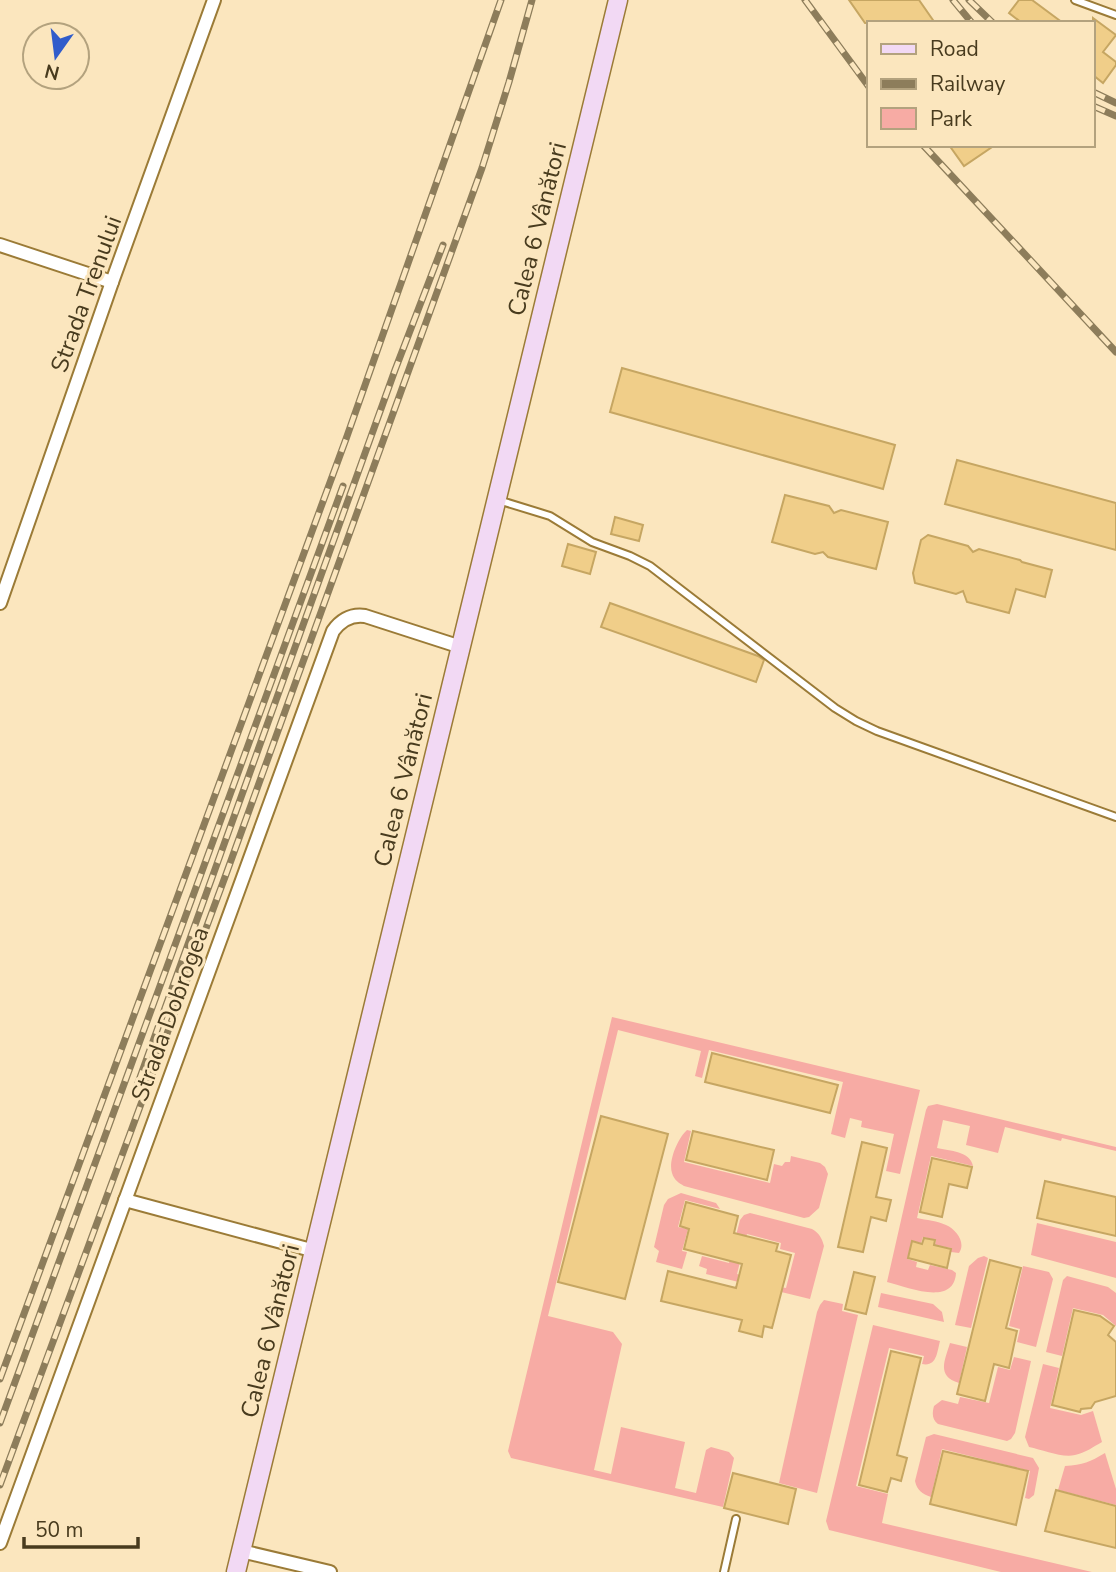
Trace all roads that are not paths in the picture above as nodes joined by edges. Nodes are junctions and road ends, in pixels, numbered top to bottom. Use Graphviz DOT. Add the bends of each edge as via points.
graph roads {
  1 [pos="214,0"];
  2 [pos="618,0"];
  3 [pos="1075,0"];
  4 [pos="1116,15"];
  5 [pos="0,245"];
  6 [pos="112,282"];
  7 [pos="497,500"];
  8 [pos="0,603"];
  9 [pos="461,646"];
  10 [pos="1116,817"];
  11 [pos="125,1200"];
  12 [pos="315,1251"];
  13 [pos="736,1519"];
  14 [pos="0,1542"];
  15 [pos="241,1551"];
  16 [pos="236,1572"];
  17 [pos="330,1572"];
  18 [pos="724,1572"];
  1 -- 6 [label="street, Strada Trenului"];
  2 -- 7 [label="main road, Calea 6 Vânători"];
  3 -- 4 [label="lane"];
  5 -- 6 [label="street"];
  6 -- 8 [label="street, Strada Trenului"];
  7 -- 9 [label="main road, Calea 6 Vânători"];
  7 -- 10 [label="lane" via="550,516 592,542 650,566 856,722"];
  9 -- 11 [label="street, Strada Dobrogea" via="356,614 332,631"];
  9 -- 12 [label="main road, Calea 6 Vânători"];
  11 -- 12 [label="street"];
  11 -- 14 [label="street, Strada Dobrogea"];
  12 -- 15 [label="main road, Calea 6 Vânători"];
  13 -- 18 [label="lane"];
  15 -- 16 [label="main road, Calea 6 Vânători"];
  15 -- 17 [label="street"];
}
